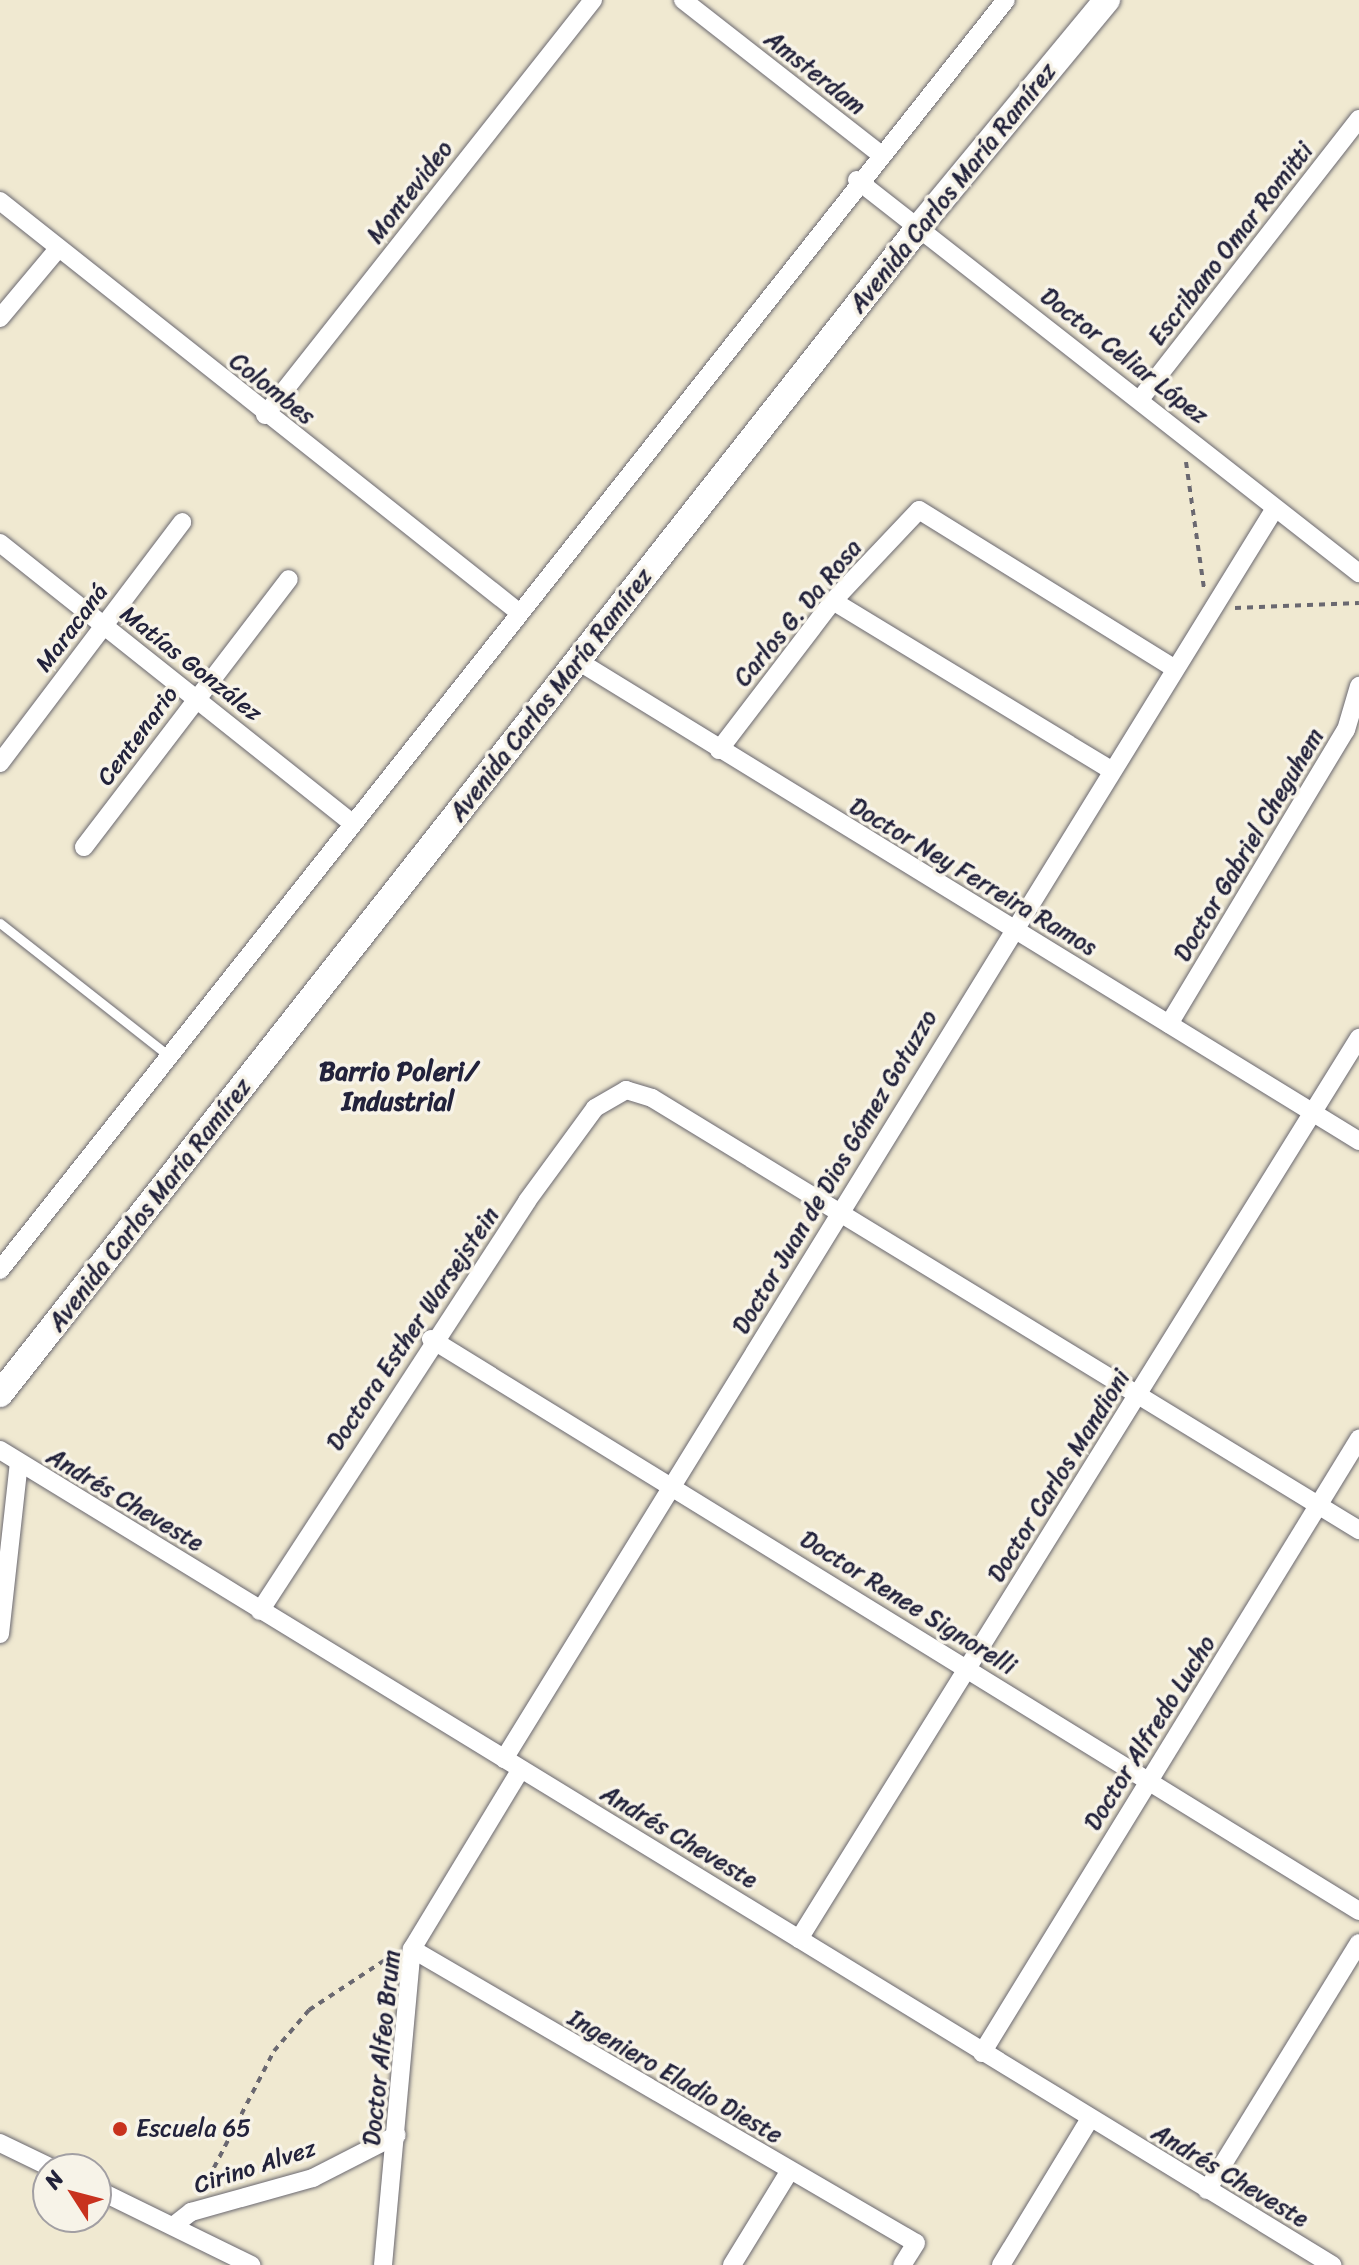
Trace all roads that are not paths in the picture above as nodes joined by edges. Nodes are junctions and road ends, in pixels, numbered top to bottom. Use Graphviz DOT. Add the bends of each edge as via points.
graph roads {
  1 [pos="593,0"];
  2 [pos="683,0"];
  3 [pos="1006,0"];
  4 [pos="1107,0"];
  5 [pos="1359,119"];
  6 [pos="879,153"];
  7 [pos="857,180"];
  8 [pos="0,201"];
  9 [pos="919,227"];
  10 [pos="58,249"];
  11 [pos="0,318"];
  12 [pos="1141,398"];
  13 [pos="265,415"];
  14 [pos="1274,510"];
  15 [pos="182,522"];
  16 [pos="0,543"];
  17 [pos="1359,573"];
  18 [pos="289,579"];
  19 [pos="833,601"];
  20 [pos="516,610"];
  21 [pos="104,625"];
  22 [pos="578,661"];
  23 [pos="1172,667"];
  24 [pos="1359,686"];
  25 [pos="197,699"];
  26 [pos="719,750"];
  27 [pos="3,752"];
  28 [pos="1109,769"];
  29 [pos="352,823"];
  30 [pos="84,847"];
  31 [pos="0,923"];
  32 [pos="1011,930"];
  33 [pos="1169,1024"];
  34 [pos="1359,1038"];
  35 [pos="170,1058"];
  36 [pos="1313,1113"];
  37 [pos="1354,1133"];
  38 [pos="839,1212"];
  39 [pos="0,1270"];
  40 [pos="431,1339"];
  41 [pos="1139,1391"];
  42 [pos="0,1394"];
  43 [pos="1359,1439"];
  44 [pos="0,1450"];
  45 [pos="19,1463"];
  46 [pos="672,1486"];
  47 [pos="1319,1505"];
  48 [pos="1359,1530"];
  49 [pos="260,1611"];
  50 [pos="0,1634"];
  51 [pos="968,1668"];
  52 [pos="504,1759"];
  53 [pos="521,1769"];
  54 [pos="1149,1780"];
  55 [pos="1359,1911"];
  56 [pos="799,1939"];
  57 [pos="1359,1943"];
  58 [pos="412,1949"];
  59 [pos="982,2053"];
  60 [pos="1089,2120"];
  61 [pos="397,2135"];
  62 [pos="0,2143"];
  63 [pos="32,2158"];
  64 [pos="789,2172"];
  65 [pos="1207,2190"];
  66 [pos="112,2197"];
  67 [pos="173,2226"];
  68 [pos="251,2265"];
  69 [pos="383,2265"];
  70 [pos="732,2265"];
  71 [pos="902,2265"];
  72 [pos="1001,2265"];
  73 [pos="1332,2265"];
  1 -- 13 [label="street, Montevideo"];
  2 -- 6 [label="street, Amsterdam"];
  3 -- 6 [label="street"];
  4 -- 9 [label="street, Avenida Carlos María Ramírez"];
  5 -- 12 [label="street, Escribano Omar Romitti"];
  6 -- 7 [label="street"];
  7 -- 9 [label="street, Doctor Celiar López"];
  7 -- 20 [label="street"];
  8 -- 10 [label="street, Colombes"];
  9 -- 12 [label="street, Doctor Celiar López"];
  9 -- 22 [label="street, Avenida Carlos María Ramírez"];
  10 -- 11 [label="street"];
  10 -- 13 [label="street, Colombes"];
  12 -- 14 [label="street, Doctor Celiar López"];
  13 -- 20 [label="street, Colombes"];
  14 -- 17 [label="street, Doctor Celiar López"];
  14 -- 23 [label="street, Doctor Juan de Dios Gómez Gotuzzo"];
  15 -- 21 [label="street, Maracaná"];
  16 -- 21 [label="street, Matías González"];
  18 -- 25 [label="street, Centenario"];
  19 -- 23 [label="street, Carlos G. Da Rosa" via="919,510"];
  19 -- 26 [label="street, Carlos G. Da Rosa"];
  19 -- 28 [label="street"];
  20 -- 29 [label="street"];
  21 -- 25 [label="street, Matías González"];
  21 -- 27 [label="street, Maracaná"];
  22 -- 26 [label="street, Doctor Ney Ferreira Ramos"];
  22 -- 42 [label="street, Avenida Carlos María Ramírez"];
  23 -- 28 [label="street, Doctor Juan de Dios Gómez Gotuzzo"];
  24 -- 33 [label="street, Doctor Gabriel Cheguhem" via="1346,730"];
  25 -- 29 [label="street, Matías González"];
  25 -- 30 [label="street, Centenario"];
  26 -- 32 [label="street, Doctor Ney Ferreira Ramos"];
  28 -- 32 [label="street, Doctor Juan de Dios Gómez Gotuzzo"];
  29 -- 35 [label="street"];
  31 -- 35 [label="lane"];
  32 -- 33 [label="street, Doctor Ney Ferreira Ramos"];
  32 -- 38 [label="street, Doctor Juan de Dios Gómez Gotuzzo"];
  33 -- 36 [label="street, Doctor Ney Ferreira Ramos"];
  34 -- 36 [label="street, Doctor Carlos Mandioni"];
  35 -- 39 [label="street"];
  36 -- 37 [label="street, Doctor Ney Ferreira Ramos"];
  36 -- 41 [label="street, Doctor Carlos Mandioni"];
  38 -- 40 [label="street, Doctora Esther Warsejstein" via="626,1090 595,1108"];
  38 -- 41 [label="street"];
  38 -- 46 [label="street, Doctor Juan de Dios Gómez Gotuzzo"];
  40 -- 46 [label="street, Doctor Renee Signorelli"];
  40 -- 49 [label="street, Doctora Esther Warsejstein"];
  41 -- 47 [label="street"];
  41 -- 51 [label="street, Doctor Carlos Mandioni"];
  43 -- 47 [label="street, Doctor Alfredo Lucho"];
  44 -- 45 [label="street, Andrés Cheveste"];
  45 -- 49 [label="street, Andrés Cheveste"];
  45 -- 50 [label="street"];
  46 -- 51 [label="street, Doctor Renee Signorelli"];
  46 -- 52 [label="street, Doctor Juan de Dios Gómez Gotuzzo"];
  47 -- 48 [label="street"];
  47 -- 54 [label="street, Doctor Alfredo Lucho"];
  49 -- 52 [label="street, Andrés Cheveste"];
  51 -- 54 [label="street, Doctor Renee Signorelli"];
  51 -- 56 [label="street, Doctor Carlos Mandioni"];
  52 -- 53 [label="street, Andrés Cheveste"];
  53 -- 56 [label="street, Andrés Cheveste"];
  53 -- 58 [label="street, Doctor Alfeo Brum"];
  54 -- 55 [label="street, Doctor Renee Signorelli"];
  54 -- 59 [label="street, Doctor Alfredo Lucho"];
  56 -- 59 [label="street, Andrés Cheveste"];
  57 -- 65 [label="street"];
  58 -- 61 [label="street, Doctor Alfeo Brum"];
  58 -- 64 [label="street, Ingeniero Eladio Dieste"];
  59 -- 60 [label="street, Andrés Cheveste"];
  60 -- 65 [label="street, Andrés Cheveste"];
  60 -- 72 [label="street"];
  61 -- 67 [label="street, Cirino Alvez" via="313,2178 191,2212"];
  61 -- 69 [label="street, Doctor Alfeo Brum"];
  62 -- 63 [label="street"];
  64 -- 70 [label="street"];
  64 -- 71 [label="street, Ingeniero Eladio Dieste" via="916,2243"];
  65 -- 73 [label="street, Andrés Cheveste"];
  66 -- 67 [label="street"];
  67 -- 68 [label="street"];
}
